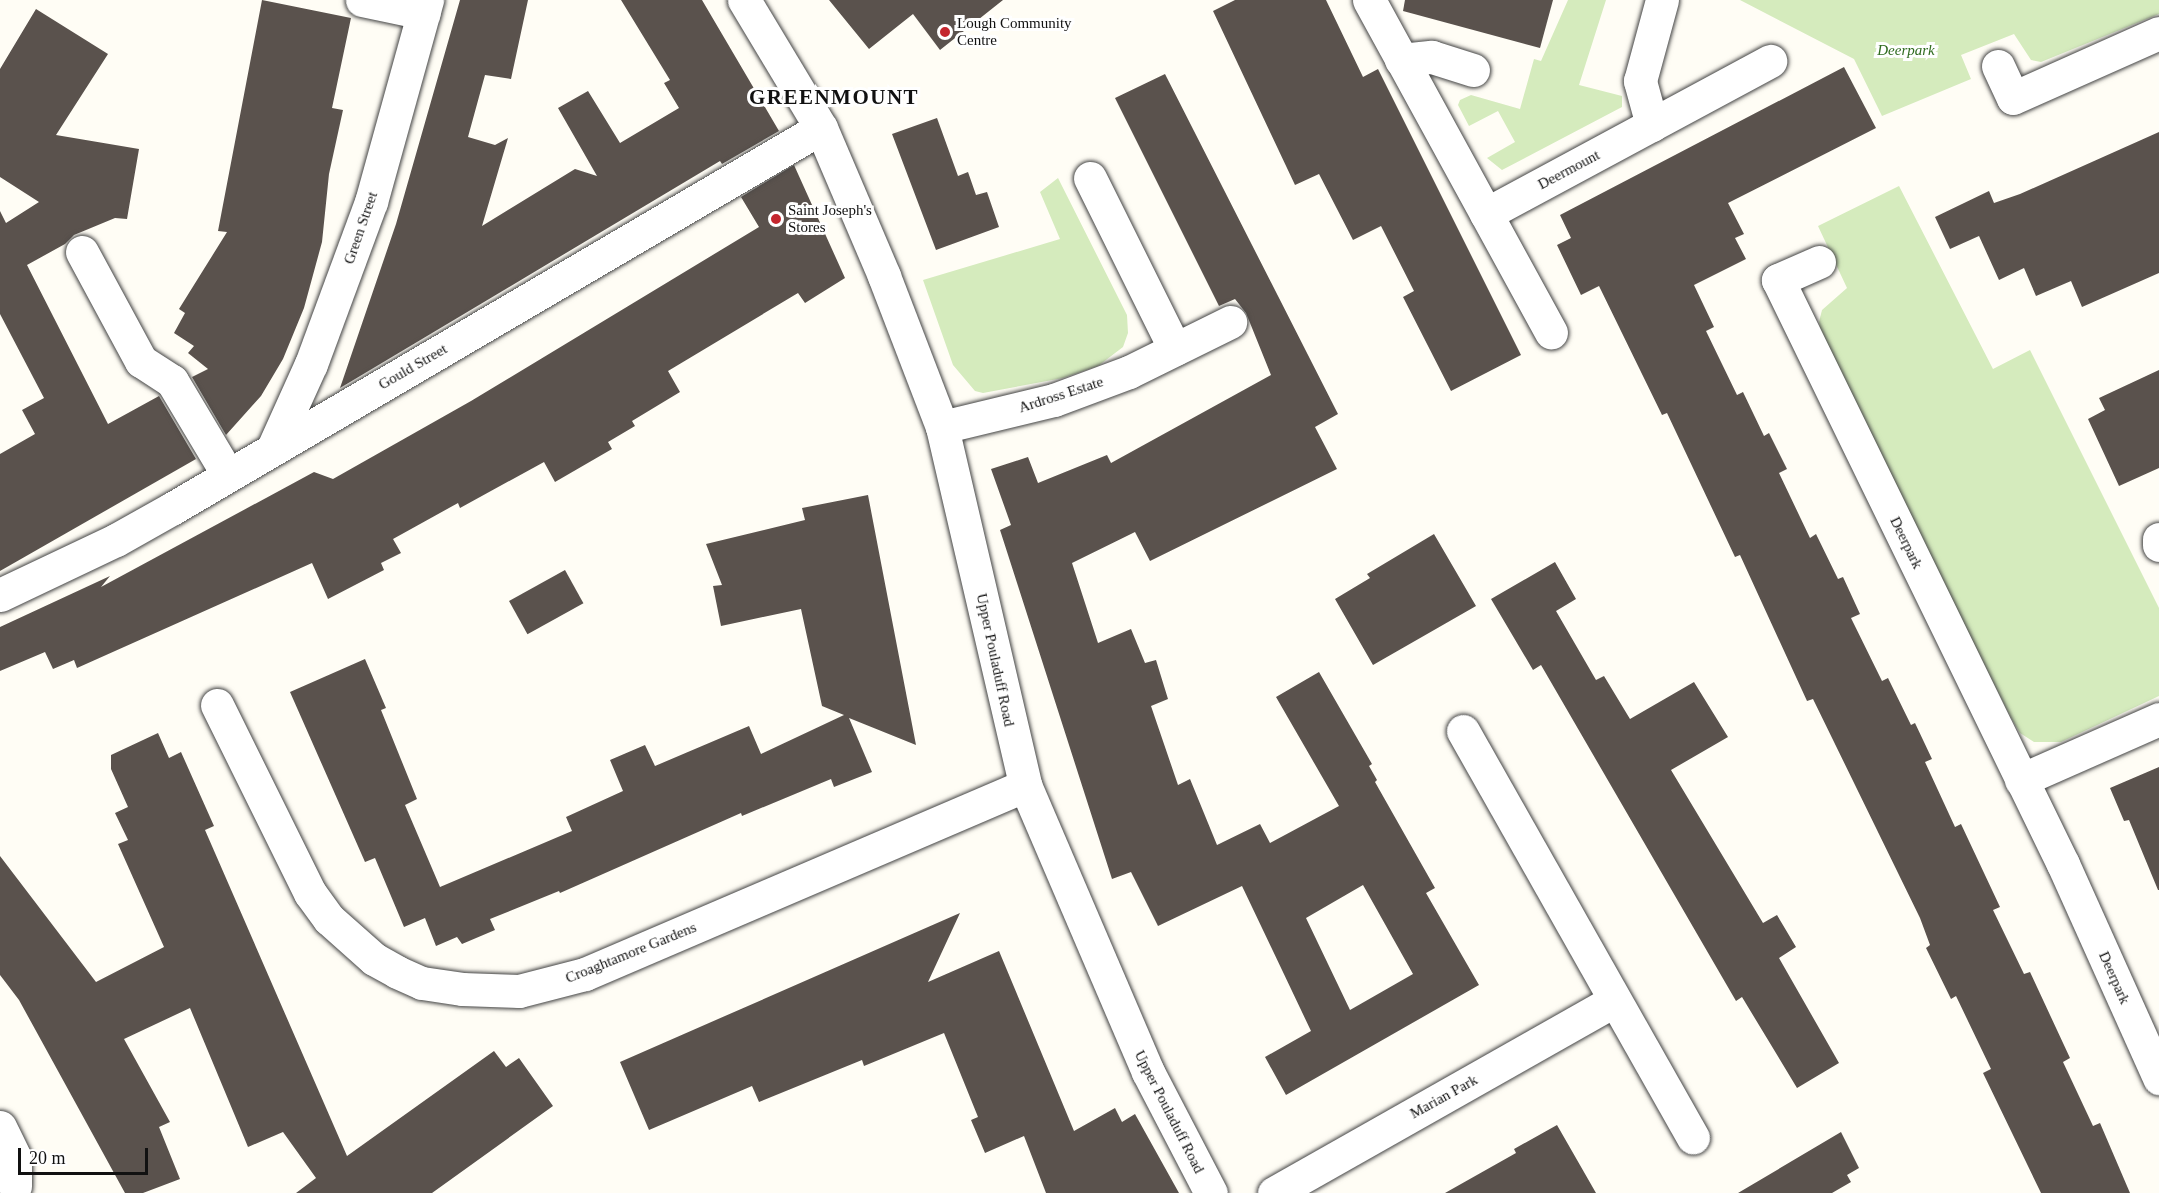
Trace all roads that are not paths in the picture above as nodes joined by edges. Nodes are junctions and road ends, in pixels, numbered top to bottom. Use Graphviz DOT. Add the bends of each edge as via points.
graph roads {
  1 [pos="362,0"];
  2 [pos="744,0"];
  3 [pos="1369,0"];
  4 [pos="1662,0"];
  5 [pos="425,6"];
  6 [pos="2159,33"];
  7 [pos="1401,60"];
  8 [pos="1770,62"];
  9 [pos="1998,66"];
  10 [pos="1473,70"];
  11 [pos="818,121"];
  12 [pos="1652,125"];
  13 [pos="1090,178"];
  14 [pos="1486,214"];
  15 [pos="82,252"];
  16 [pos="1819,262"];
  17 [pos="1230,322"];
  18 [pos="1551,333"];
  19 [pos="1175,349"];
  20 [pos="942,427"];
  21 [pos="273,448"];
  22 [pos="228,475"];
  23 [pos="2159,539"];
  24 [pos="2159,545"];
  25 [pos="0,595"];
  26 [pos="217,705"];
  27 [pos="2159,719"];
  28 [pos="1463,731"];
  29 [pos="2021,780"];
  30 [pos="1025,784"];
  31 [pos="1614,1001"];
  32 [pos="2159,1078"];
  33 [pos="0,1127"];
  34 [pos="1693,1137"];
  35 [pos="15,1186"];
  36 [pos="1211,1193"];
  37 [pos="1274,1193"];
  1 -- 5 [label="street"];
  2 -- 11 [label="street, Upper Pouladuff Road"];
  3 -- 7 [label="street"];
  4 -- 12 [label="street" via="1640,81"];
  5 -- 21 [label="street, Green Street" via="371,202 311,364"];
  6 -- 9 [label="street" via="2013,98"];
  7 -- 10 [label="street" via="1432,57"];
  7 -- 14 [label="street"];
  8 -- 12 [label="street, Deermount"];
  11 -- 20 [label="street, Upper Pouladuff Road"];
  11 -- 21 [label="street, Gould Street"];
  12 -- 14 [label="street, Deermount"];
  13 -- 19 [label="street"];
  14 -- 18 [label="street"];
  15 -- 22 [label="street" via="141,361 172,381"];
  16 -- 29 [label="street, Deerpark" via="1778,280"];
  17 -- 19 [label="street, Ardross Estate"];
  19 -- 20 [label="street, Ardross Estate" via="1129,372 1054,400"];
  20 -- 30 [label="street, Upper Pouladuff Road"];
  21 -- 22 [label="street, Gould Street"];
  22 -- 25 [label="street, Gould Street" via="116,540"];
  23 -- 24 [label="street"];
  26 -- 30 [label="street, Croaghtamore Gardens" via="310,893 329,919 374,959 397,972 422,983 462,989 519,991 585,974"];
  27 -- 29 [label="street"];
  28 -- 31 [label="street"];
  29 -- 32 [label="street, Deerpark"];
  30 -- 36 [label="street, Upper Pouladuff Road" via="1148,1072"];
  31 -- 34 [label="street"];
  31 -- 37 [label="street, Marian Park"];
  33 -- 35 [label="street" via="15,1158"];
}
